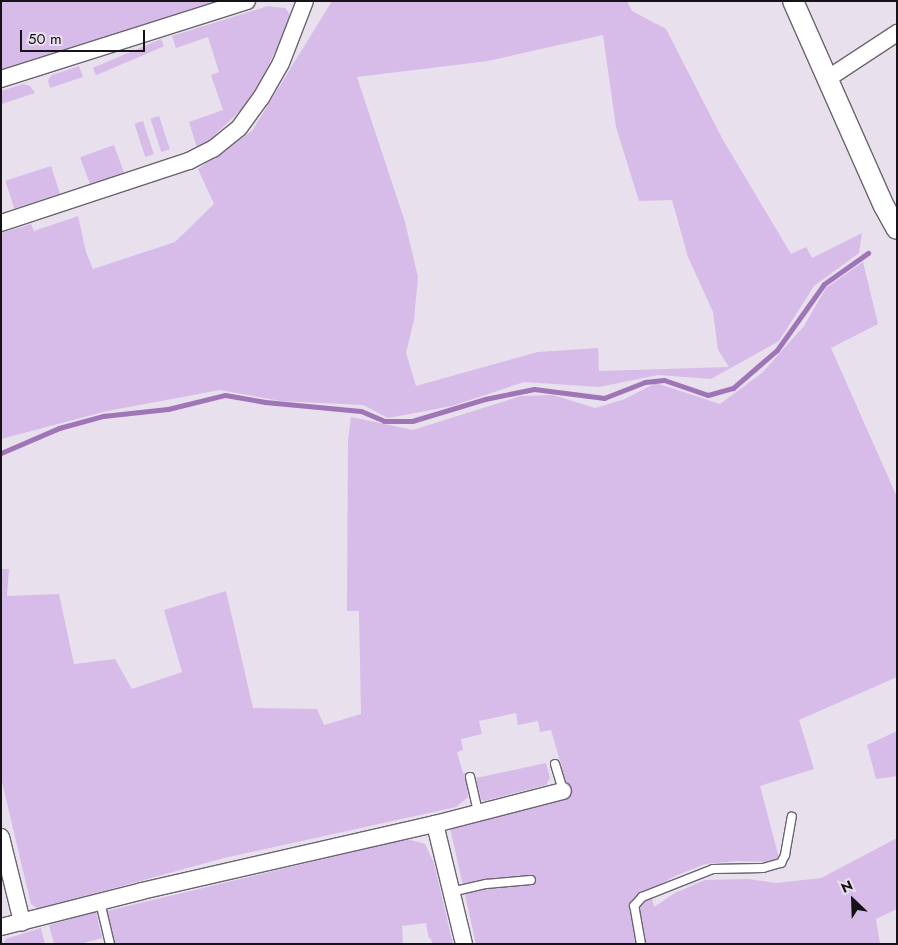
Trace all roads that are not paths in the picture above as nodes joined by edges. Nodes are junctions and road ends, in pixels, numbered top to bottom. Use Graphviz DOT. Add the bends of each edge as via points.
graph roads {
  1 [pos="247,1"];
  2 [pos="305,1"];
  3 [pos="793,1"];
  4 [pos="897,33"];
  5 [pos="1,79"];
  6 [pos="827,79"];
  7 [pos="1,223"];
  8 [pos="897,229"];
  9 [pos="555,764"];
  10 [pos="470,777"];
  11 [pos="563,791"];
  12 [pos="478,813"];
  13 [pos="792,817"];
  14 [pos="434,824"];
  15 [pos="1,837"];
  16 [pos="531,880"];
  17 [pos="451,892"];
  18 [pos="100,902"];
  19 [pos="22,922"];
  20 [pos="1,927"];
  21 [pos="110,944"];
  22 [pos="464,944"];
  23 [pos="641,944"];
  1 -- 5 [label="street"];
  2 -- 7 [label="street" via="281,63 261,98 238,128 213,149 189,161"];
  3 -- 6 [label="street"];
  4 -- 6 [label="street"];
  6 -- 8 [label="street"];
  9 -- 11 [label="lane"];
  10 -- 12 [label="lane"];
  11 -- 12 [label="street"];
  12 -- 14 [label="street"];
  13 -- 23 [label="lane" via="781,863 763,868 713,869 642,897 634,906"];
  14 -- 17 [label="street"];
  14 -- 18 [label="street"];
  15 -- 19 [label="street"];
  16 -- 17 [label="lane" via="486,884"];
  17 -- 22 [label="street"];
  18 -- 19 [label="street"];
  18 -- 21 [label="lane"];
  19 -- 20 [label="street"];
}
